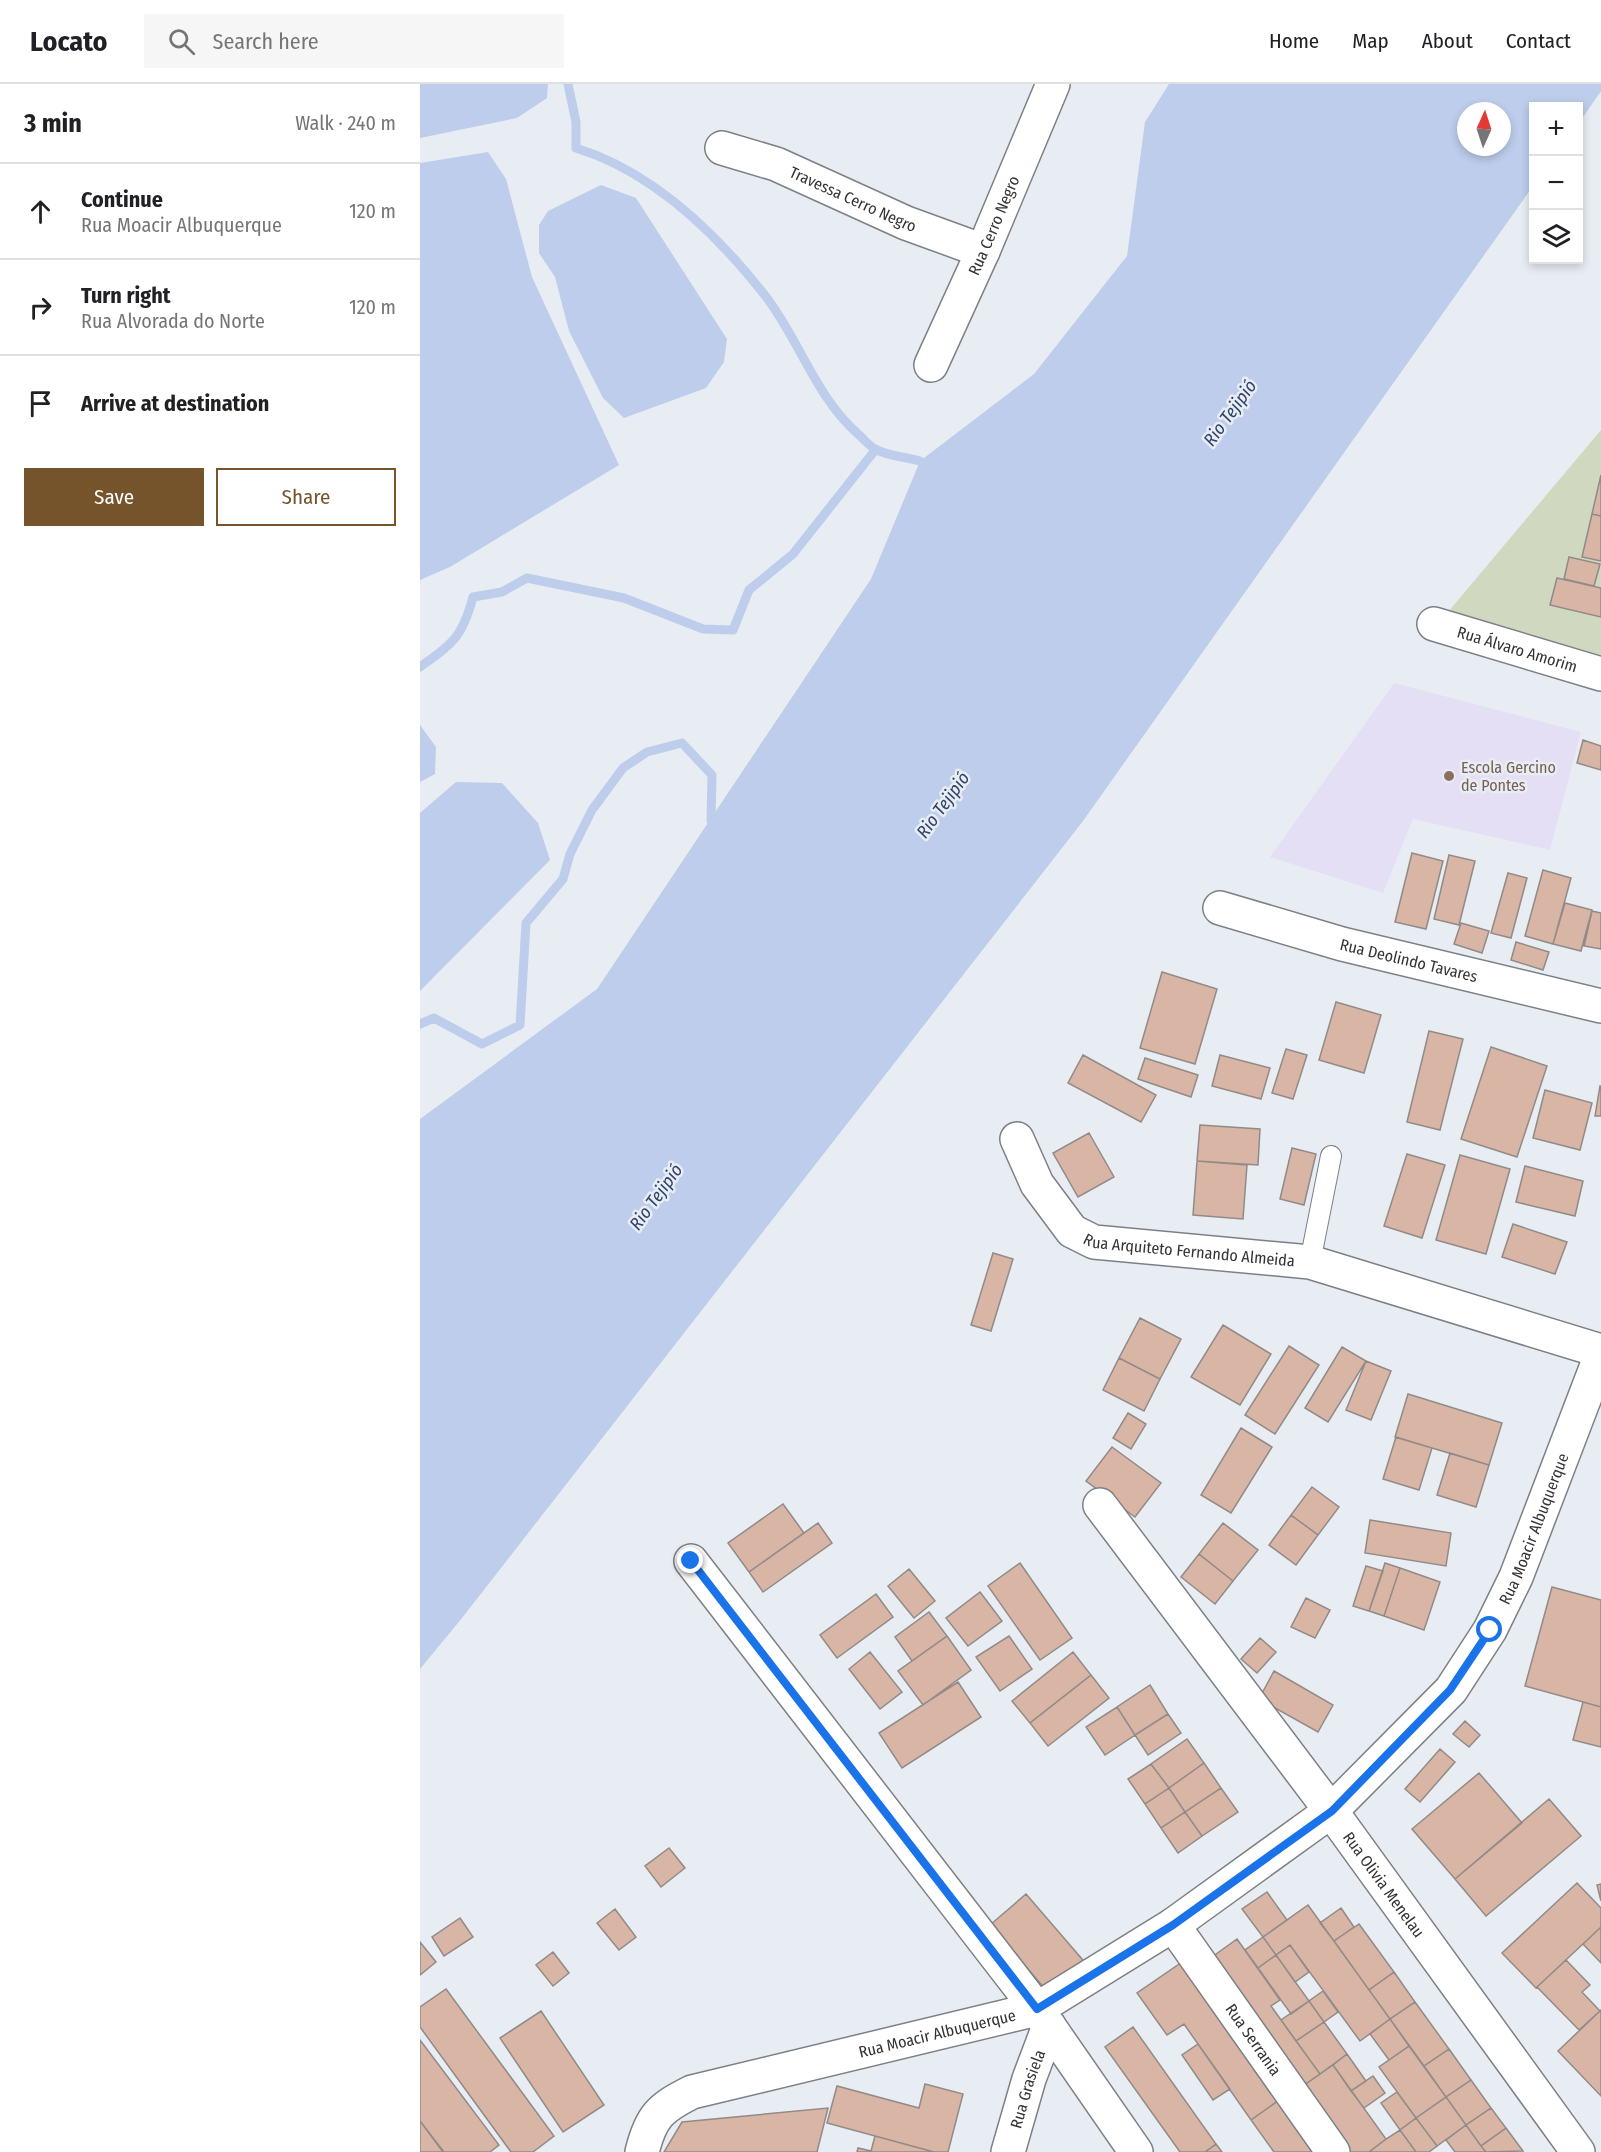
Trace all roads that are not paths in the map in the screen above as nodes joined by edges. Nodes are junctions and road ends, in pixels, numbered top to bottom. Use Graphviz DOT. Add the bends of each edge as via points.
graph roads {
  1 [pos="1053,84"];
  2 [pos="722,148"];
  3 [pos="983,251"];
  4 [pos="931,365"];
  5 [pos="1434,624"];
  6 [pos="1601,674"];
  7 [pos="1220,908"];
  8 [pos="1601,1005"];
  9 [pos="1017,1139"];
  10 [pos="1331,1156"];
  11 [pos="1310,1262"];
  12 [pos="1601,1353"];
  13 [pos="1100,1505"];
  14 [pos="691,1561"];
  15 [pos="1332,1811"];
  16 [pos="1173,1925"];
  17 [pos="1043,2018"];
  18 [pos="645,2140"];
  19 [pos="1008,2152"];
  20 [pos="1136,2152"];
  21 [pos="1333,2152"];
  22 [pos="1578,2152"];
  1 -- 3 [label="street, Rua Cerro Negro"];
  2 -- 3 [label="street, Travessa Cerro Negro" via="776,164 906,223"];
  3 -- 4 [label="street, Rua Cerro Negro"];
  5 -- 6 [label="street, Rua Álvaro Amorim"];
  7 -- 8 [label="street, Rua Deolindo Tavares" via="1342,944"];
  9 -- 11 [label="street, Rua Arquiteto Fernando Almeida" via="1037,1184 1072,1231 1094,1242"];
  10 -- 11 [label="lane, Rua Arquiteto Fernando Almeida"];
  11 -- 12 [label="street, Rua Arquiteto Fernando Almeida"];
  12 -- 15 [label="street, Rua Moacir Albuquerque" via="1516,1577 1490,1630 1450,1690"];
  13 -- 15 [label="street, Rua Olivia Menelau"];
  14 -- 17 [label="street"];
  15 -- 16 [label="street, Rua Moacir Albuquerque"];
  15 -- 22 [label="street, Rua Olivia Menelau"];
  16 -- 17 [label="street, Rua Moacir Albuquerque"];
  16 -- 21 [label="street, Rua Serrania"];
  17 -- 18 [label="street, Rua Moacir Albuquerque" via="692,2091 660,2110"];
  17 -- 19 [label="street, Rua Grasiela"];
  17 -- 20 [label="street"];
}
